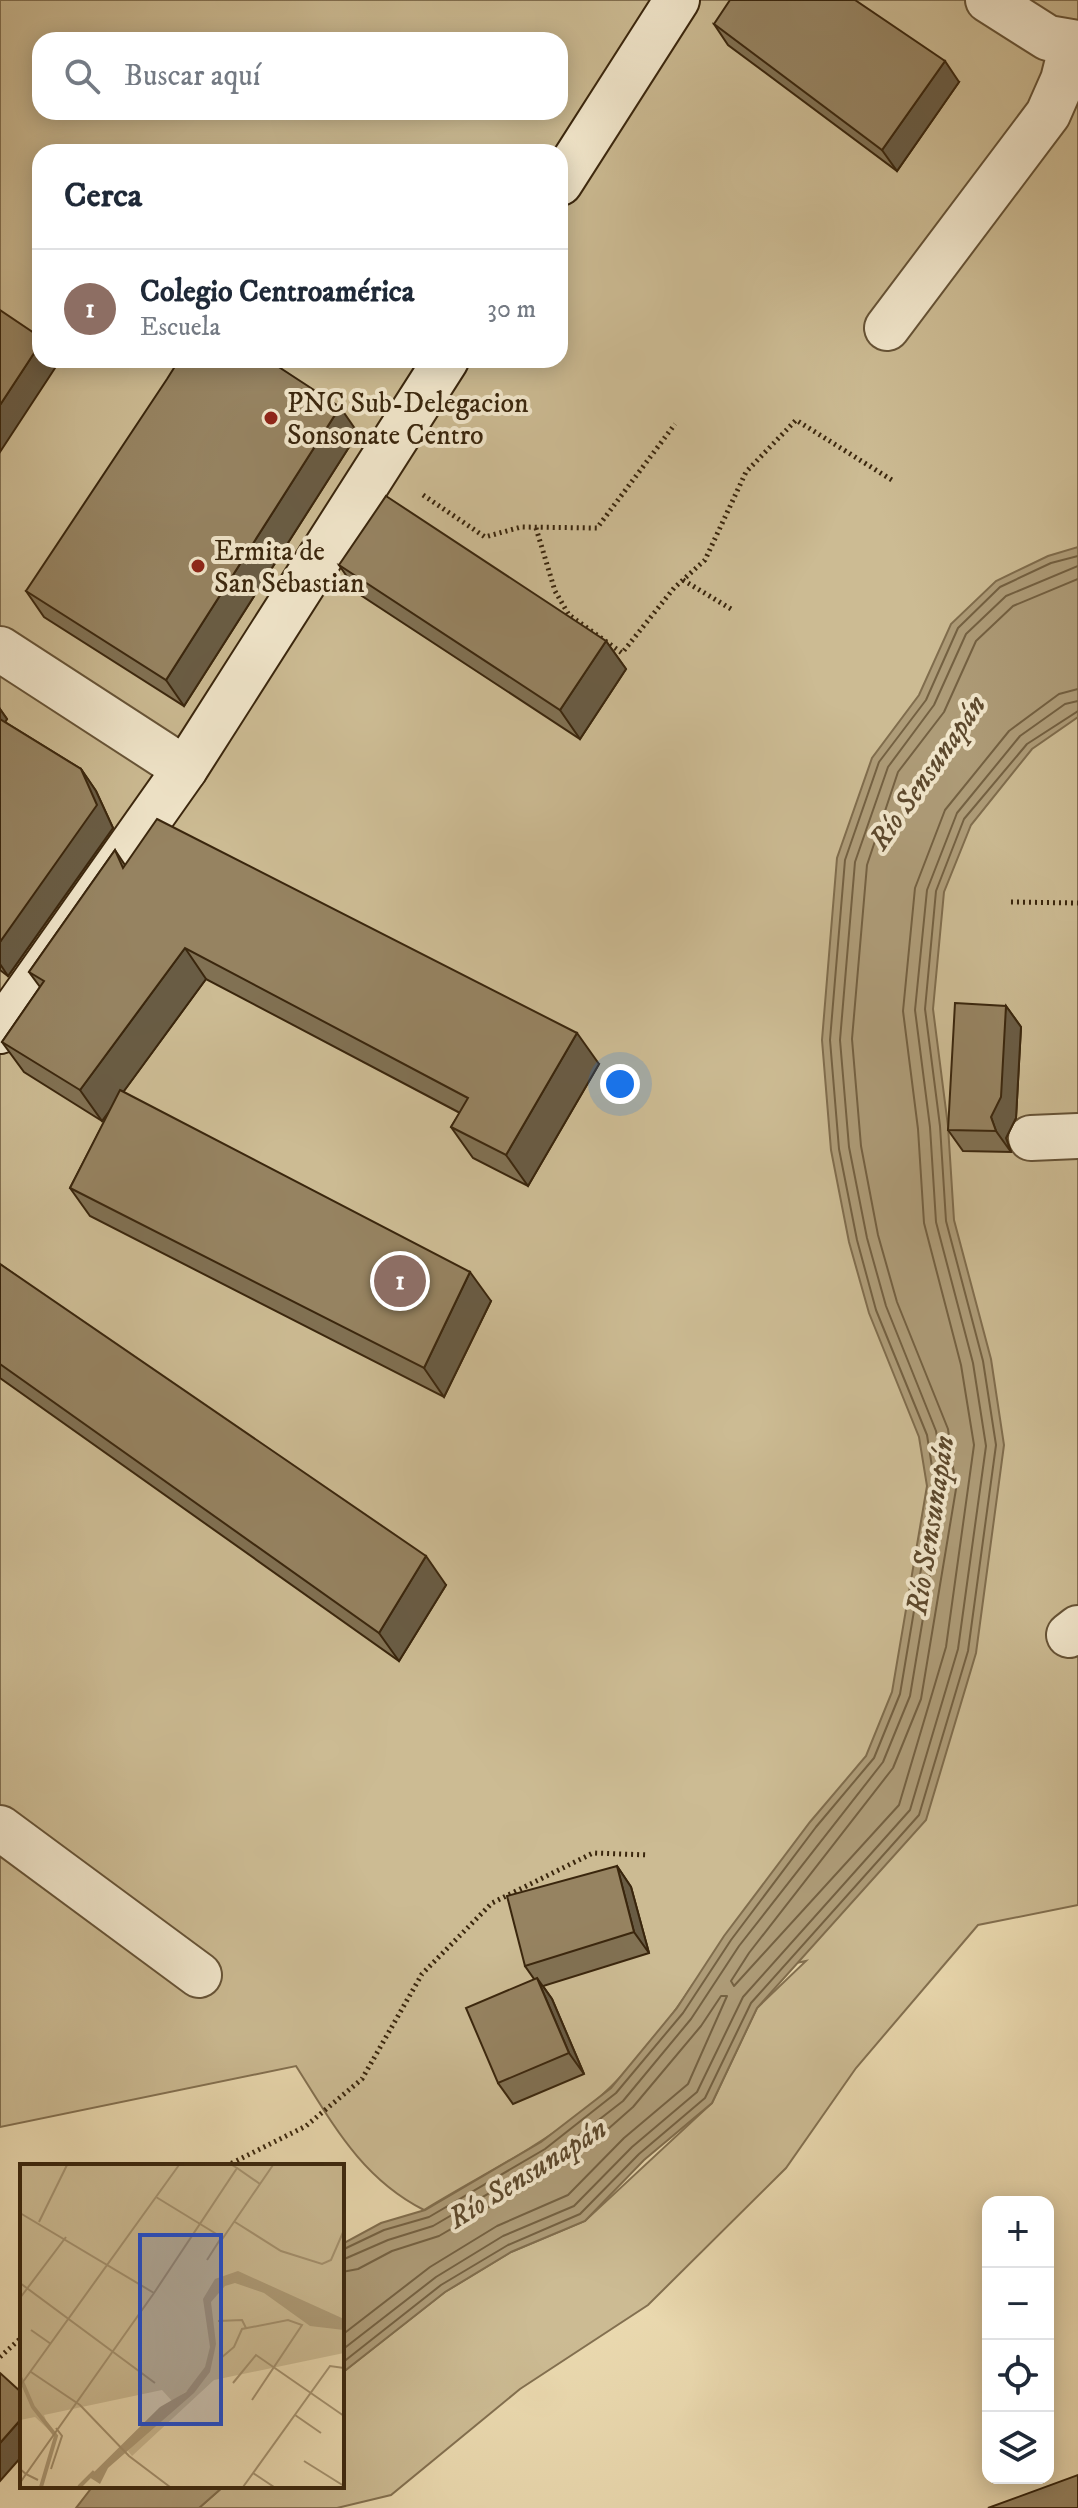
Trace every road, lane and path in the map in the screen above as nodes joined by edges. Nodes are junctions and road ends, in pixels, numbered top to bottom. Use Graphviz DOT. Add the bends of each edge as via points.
graph roads {
  1 [pos="677,0"];
  2 [pos="988,0"];
  3 [pos="1075,44"];
  4 [pos="568,170"];
  5 [pos="887,328"];
  6 [pos="441,368"];
  7 [pos="675,424"];
  8 [pos="379,465"];
  9 [pos="895,482"];
  10 [pos="536,528"];
  11 [pos="683,580"];
  12 [pos="731,609"];
  13 [pos="0,649"];
  14 [pos="185,769"];
  15 [pos="1011,902"];
  16 [pos="1078,903"];
  17 [pos="0,1031"];
  18 [pos="1078,1136"];
  19 [pos="1031,1138"];
  20 [pos="0,1828"];
  21 [pos="649,1855"];
  22 [pos="199,1975"];
  23 [pos="230,2164"];
  24 [pos="20,2339"];
  25 [pos="0,2357"];
  1 -- 4 [label="main road"];
  2 -- 3 [label="main road" via="1048,38"];
  3 -- 5 [label="main road" via="1048,114"];
  6 -- 8 [label="main road"];
  7 -- 10 [label="path" via="597,528"];
  8 -- 10 [label="path" via="485,537"];
  8 -- 14 [label="main road"];
  9 -- 11 [label="path" via="796,420 746,472 705,560"];
  10 -- 11 [label="path" via="555,591 569,615 622,653"];
  11 -- 12 [label="path"];
  13 -- 14 [label="main road"];
  14 -- 17 [label="main road"];
  15 -- 16 [label="path"];
  18 -- 19 [label="main road"];
  20 -- 22 [label="main road"];
  21 -- 23 [label="path" via="593,1853 492,1903 422,1974 362,2079 306,2126"];
  24 -- 25 [label="path"];
}
